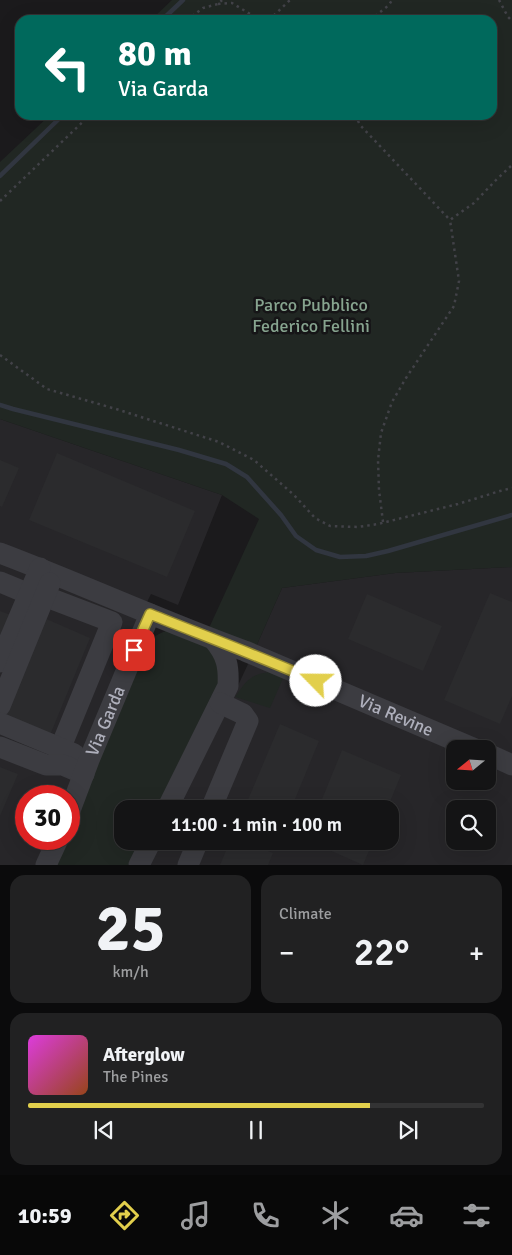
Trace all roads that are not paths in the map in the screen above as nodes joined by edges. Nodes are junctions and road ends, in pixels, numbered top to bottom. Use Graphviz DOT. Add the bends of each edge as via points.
graph roads {
  1 [pos="0,552"];
  2 [pos="47,570"];
  3 [pos="0,582"];
  4 [pos="36,595"];
  5 [pos="150,614"];
  6 [pos="214,640"];
  7 [pos="0,662"];
  8 [pos="220,703"];
  9 [pos="0,706"];
  10 [pos="0,723"];
  11 [pos="454,740"];
  12 [pos="0,747"];
  13 [pos="60,749"];
  14 [pos="496,757"];
  15 [pos="512,764"];
  16 [pos="87,767"];
  17 [pos="80,785"];
  18 [pos="172,800"];
  19 [pos="215,800"];
  20 [pos="53,850"];
  21 [pos="147,850"];
  22 [pos="194,850"];
  23 [pos="46,865"];
  24 [pos="140,865"];
  25 [pos="188,865"];
  1 -- 2 [label="street"];
  2 -- 4 [label="street"];
  2 -- 5 [label="street"];
  3 -- 4 [label="street"];
  4 -- 7 [label="street"];
  4 -- 9 [label="street"];
  4 -- 13 [label="street" via="112,622"];
  5 -- 6 [label="street, Via Revine"];
  5 -- 16 [label="street, Via Garda"];
  6 -- 8 [label="street" via="222,650 229,674 228,686"];
  6 -- 11 [label="street, Via Revine"];
  8 -- 18 [label="street"];
  8 -- 19 [label="street" via="243,714 248,721"];
  10 -- 13 [label="street"];
  12 -- 16 [label="street" via="46,765"];
  13 -- 16 [label="street"];
  14 -- 15 [label="street"];
  16 -- 17 [label="street, Via Garda"];
  20 -- 23 [label="street"];
  21 -- 24 [label="street"];
  22 -- 25 [label="street"];
}
